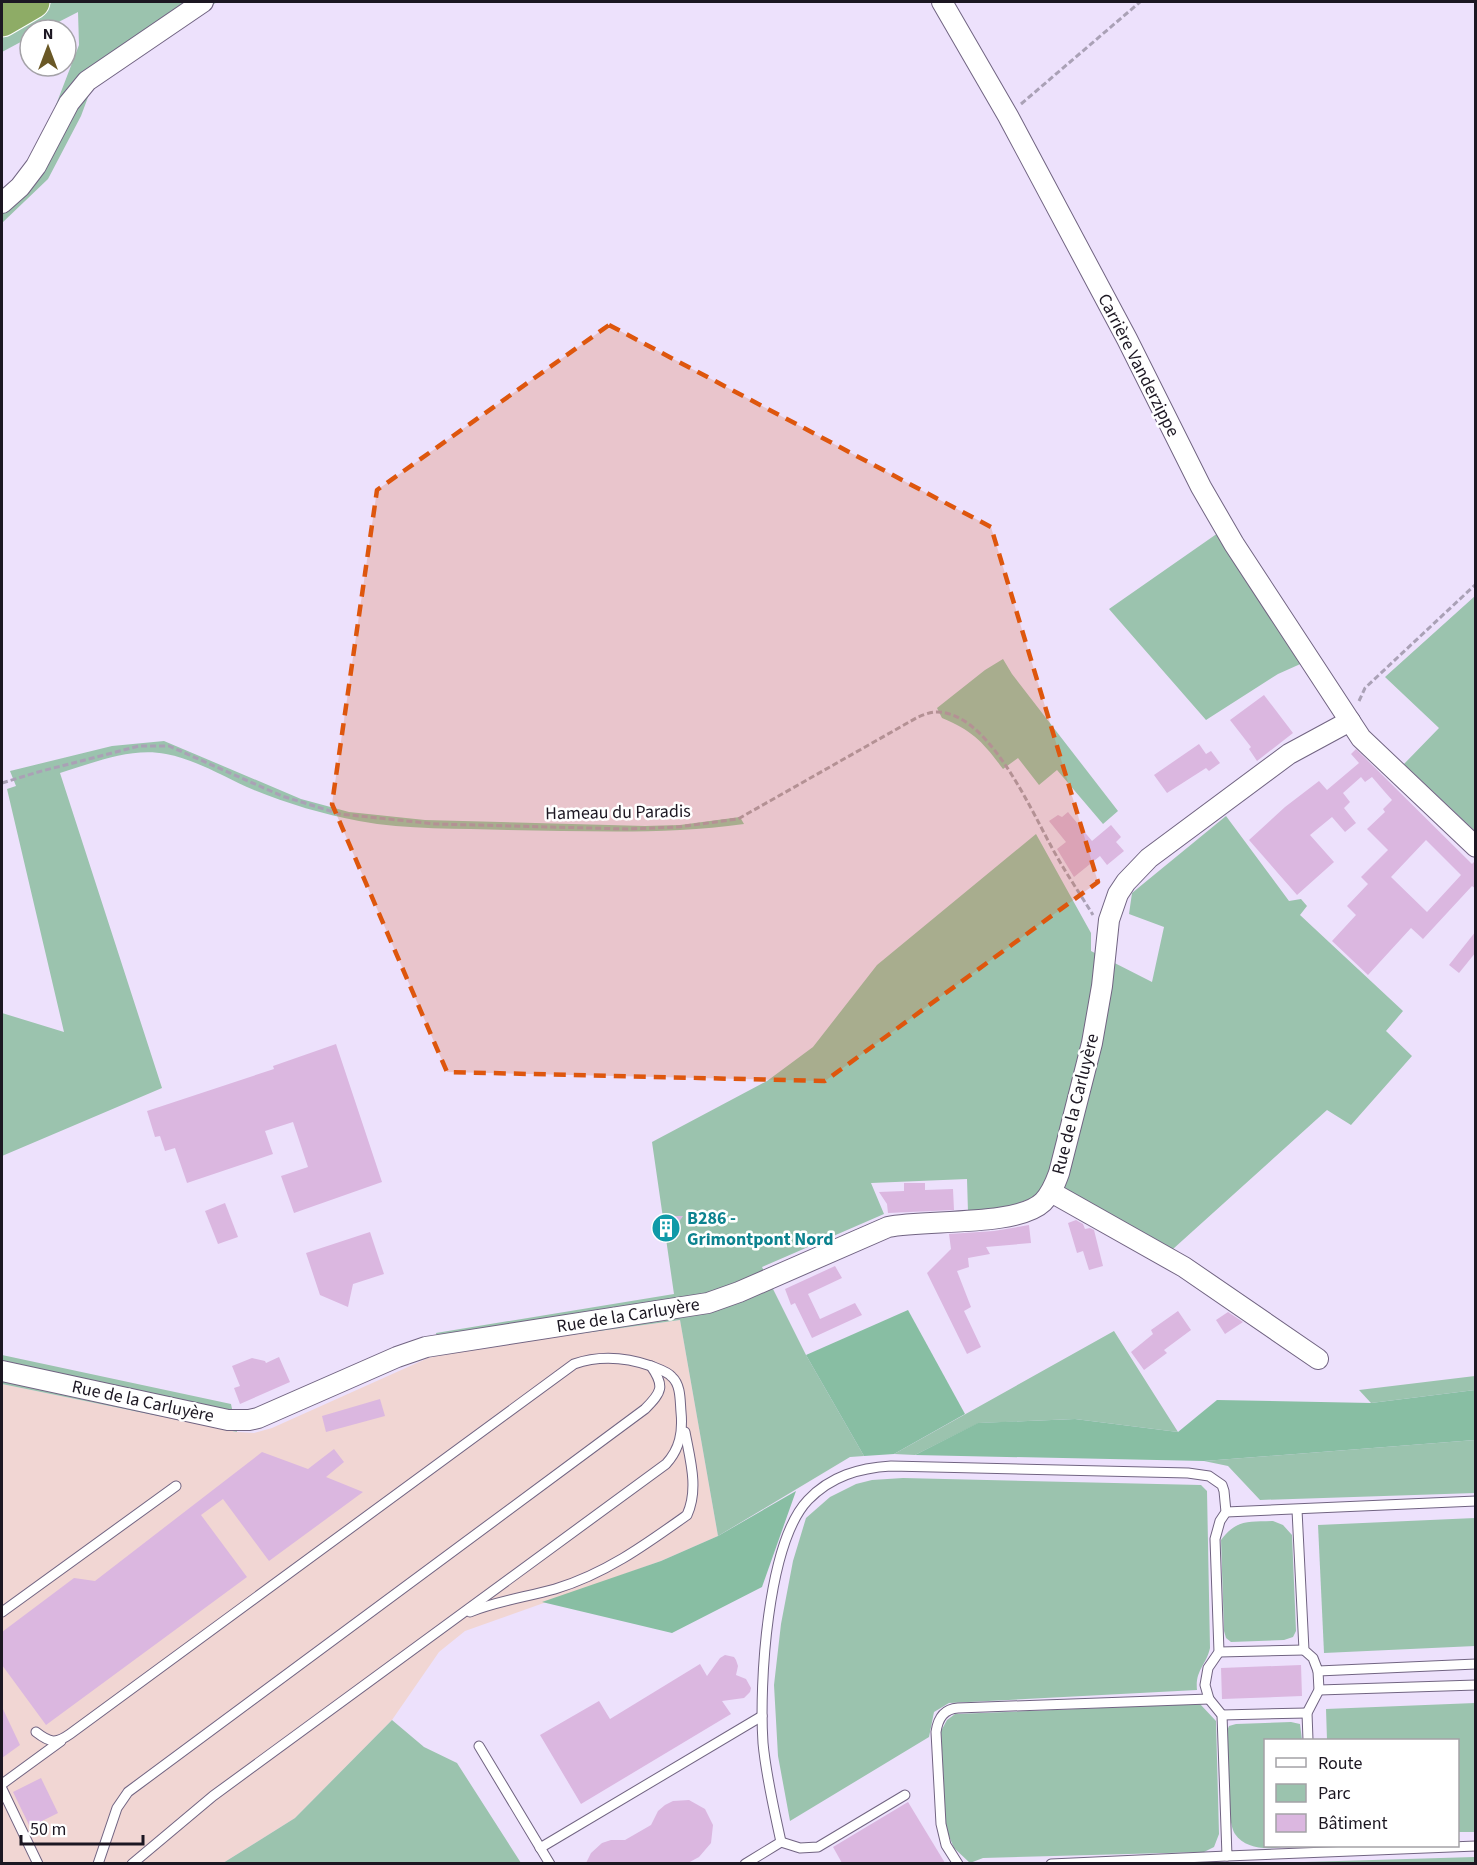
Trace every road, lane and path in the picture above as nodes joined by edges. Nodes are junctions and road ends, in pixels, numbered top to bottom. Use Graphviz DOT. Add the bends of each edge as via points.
graph roads {
  1 [pos="33,2"];
  2 [pos="203,2"];
  3 [pos="942,2"];
  4 [pos="1140,2"];
  5 [pos="2,20"];
  6 [pos="1008,116"];
  7 [pos="2,203"];
  8 [pos="1476,584"];
  9 [pos="1350,721"];
  10 [pos="2,783"];
  11 [pos="1476,847"];
  12 [pos="1106,936"];
  13 [pos="1051,1192"];
  14 [pos="1318,1359"];
  15 [pos="651,1366"];
  16 [pos="2,1371"];
  17 [pos="682,1419"];
  18 [pos="176,1486"];
  19 [pos="1476,1502"];
  20 [pos="1297,1510"];
  21 [pos="1226,1512"];
  22 [pos="2,1612"];
  23 [pos="457,1618"];
  24 [pos="1304,1650"];
  25 [pos="1220,1652"];
  26 [pos="1476,1664"];
  27 [pos="1318,1671"];
  28 [pos="1476,1685"];
  29 [pos="1318,1690"];
  30 [pos="1209,1700"];
  31 [pos="1306,1713"];
  32 [pos="1222,1715"];
  33 [pos="762,1716"];
  34 [pos="36,1732"];
  35 [pos="1308,1739"];
  36 [pos="61,1741"];
  37 [pos="479,1746"];
  38 [pos="2,1784"];
  39 [pos="2,1789"];
  40 [pos="905,1795"];
  41 [pos="781,1842"];
  42 [pos="1459,1846"];
  43 [pos="1476,1846"];
  44 [pos="1422,1847"];
  45 [pos="540,1848"];
  46 [pos="1313,1849"];
  47 [pos="1227,1856"];
  48 [pos="38,1863"];
  49 [pos="98,1863"];
  50 [pos="132,1863"];
  51 [pos="550,1863"];
  52 [pos="746,1863"];
  53 [pos="958,1863"];
  54 [pos="1051,1863"];
  1 -- 5 [label="highway"];
  2 -- 7 [label="street" via="87,81 69,103 36,166"];
  3 -- 6 [label="street, Carrière Vanderzippe"];
  4 -- 6 [label="path"];
  6 -- 9 [label="street, Carrière Vanderzippe" via="1212,507"];
  8 -- 9 [label="path" via="1365,688"];
  9 -- 11 [label="street" via="1376,753"];
  9 -- 12 [label="street, Rue de la Carluyère" via="1289,754 1149,858 1118,894"];
  10 -- 12 [label="path, Hameau du Paradis" via="138,747 169,747 282,796 340,814 436,824 678,827 738,819 918,717 936,712 956,717 991,744"];
  12 -- 13 [label="street, Rue de la Carluyère" via="1092,1043"];
  13 -- 14 [label="street" via="1184,1267"];
  13 -- 16 [label="street, Rue de la Carluyère" via="1037,1207 1014,1217 888,1227 708,1303 426,1347 249,1420 228,1420"];
  15 -- 17 [label="lane" via="673,1378 679,1391"];
  15 -- 36 [label="lane" via="609,1357 574,1364"];
  15 -- 49 [label="lane" via="660,1380 660,1389 645,1409 128,1792 117,1808"];
  17 -- 23 [label="lane" via="680,1441 666,1464"];
  17 -- 23 [label="lane" via="693,1476 692,1505 687,1515 608,1568 555,1589"];
  18 -- 22 [label="lane"];
  19 -- 20 [label="lane"];
  20 -- 21 [label="lane"];
  20 -- 24 [label="lane"];
  21 -- 25 [label="lane" via="1215,1539"];
  21 -- 33 [label="lane" via="1222,1485 1200,1474 891,1466 840,1476 807,1501 788,1540 767,1624"];
  23 -- 50 [label="lane" via="213,1796"];
  24 -- 25 [label="lane"];
  24 -- 27 [label="lane" via="1313,1658"];
  25 -- 30 [label="lane" via="1208,1668"];
  26 -- 27 [label="lane"];
  27 -- 29 [label="lane"];
  28 -- 29 [label="lane"];
  29 -- 31 [label="lane"];
  30 -- 32 [label="lane"];
  30 -- 53 [label="lane" via="949,1710 940,1718 936,1732 940,1824 946,1845"];
  31 -- 32 [label="lane"];
  31 -- 35 [label="lane"];
  32 -- 47 [label="lane"];
  33 -- 41 [label="lane" via="767,1774"];
  33 -- 45 [label="lane"];
  34 -- 36 [label="lane" via="45,1739"];
  36 -- 38 [label="lane"];
  37 -- 45 [label="lane"];
  39 -- 48 [label="lane"];
  40 -- 41 [label="lane" via="818,1847 800,1848"];
  41 -- 52 [label="lane"];
  42 -- 43 [label="lane"];
  44 -- 46 [label="lane"];
  45 -- 51 [label="lane"];
  46 -- 47 [label="lane"];
  47 -- 54 [label="lane"];
}
